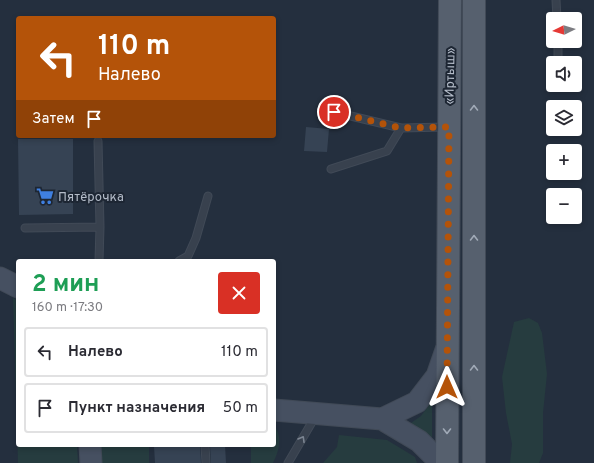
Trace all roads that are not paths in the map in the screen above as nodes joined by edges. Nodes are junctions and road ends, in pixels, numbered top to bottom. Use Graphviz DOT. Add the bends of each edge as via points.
graph roads {
  1 [pos="450,0"];
  2 [pos="474,0"];
  3 [pos="556,0"];
  4 [pos="557,12"];
  5 [pos="334,112"];
  6 [pos="449,127"];
  7 [pos="401,128"];
  8 [pos="98,141"];
  9 [pos="331,169"];
  10 [pos="208,196"];
  11 [pos="100,227"];
  12 [pos="25,228"];
  13 [pos="99,259"];
  14 [pos="183,259"];
  15 [pos="0,278"];
  16 [pos="16,286"];
  17 [pos="447,347"];
  18 [pos="276,410"];
  19 [pos="316,414"];
  20 [pos="382,420"];
  21 [pos="90,447"];
  22 [pos="205,447"];
  23 [pos="91,463"];
  24 [pos="206,463"];
  25 [pos="288,463"];
  26 [pos="437,463"];
  27 [pos="447,463"];
  28 [pos="474,463"];
  1 -- 6 [label="main road, «Иртыш»"];
  28 -- 2 [label="main road, «Иртыш», one-way"];
  3 -- 4 [label="lane"];
  5 -- 7 [label="lane"];
  6 -- 7 [label="lane"];
  6 -- 17 [label="main road, «Иртыш»"];
  7 -- 9 [label="lane" via="387,151"];
  8 -- 11 [label="lane"];
  10 -- 14 [label="lane" via="196,238 188,256"];
  11 -- 12 [label="lane"];
  11 -- 13 [label="lane"];
  15 -- 16 [label="street"];
  17 -- 20 [label="street" via="437,376 417,402"];
  17 -- 27 [label="main road, «Иртыш», one-way"];
  18 -- 19 [label="street"];
  19 -- 20 [label="street"];
  25 -- 19 [label="lane, one-way"];
  20 -- 26 [label="street" via="418,441 435,457"];
  21 -- 23 [label="street"];
  22 -- 24 [label="lane"];
}
